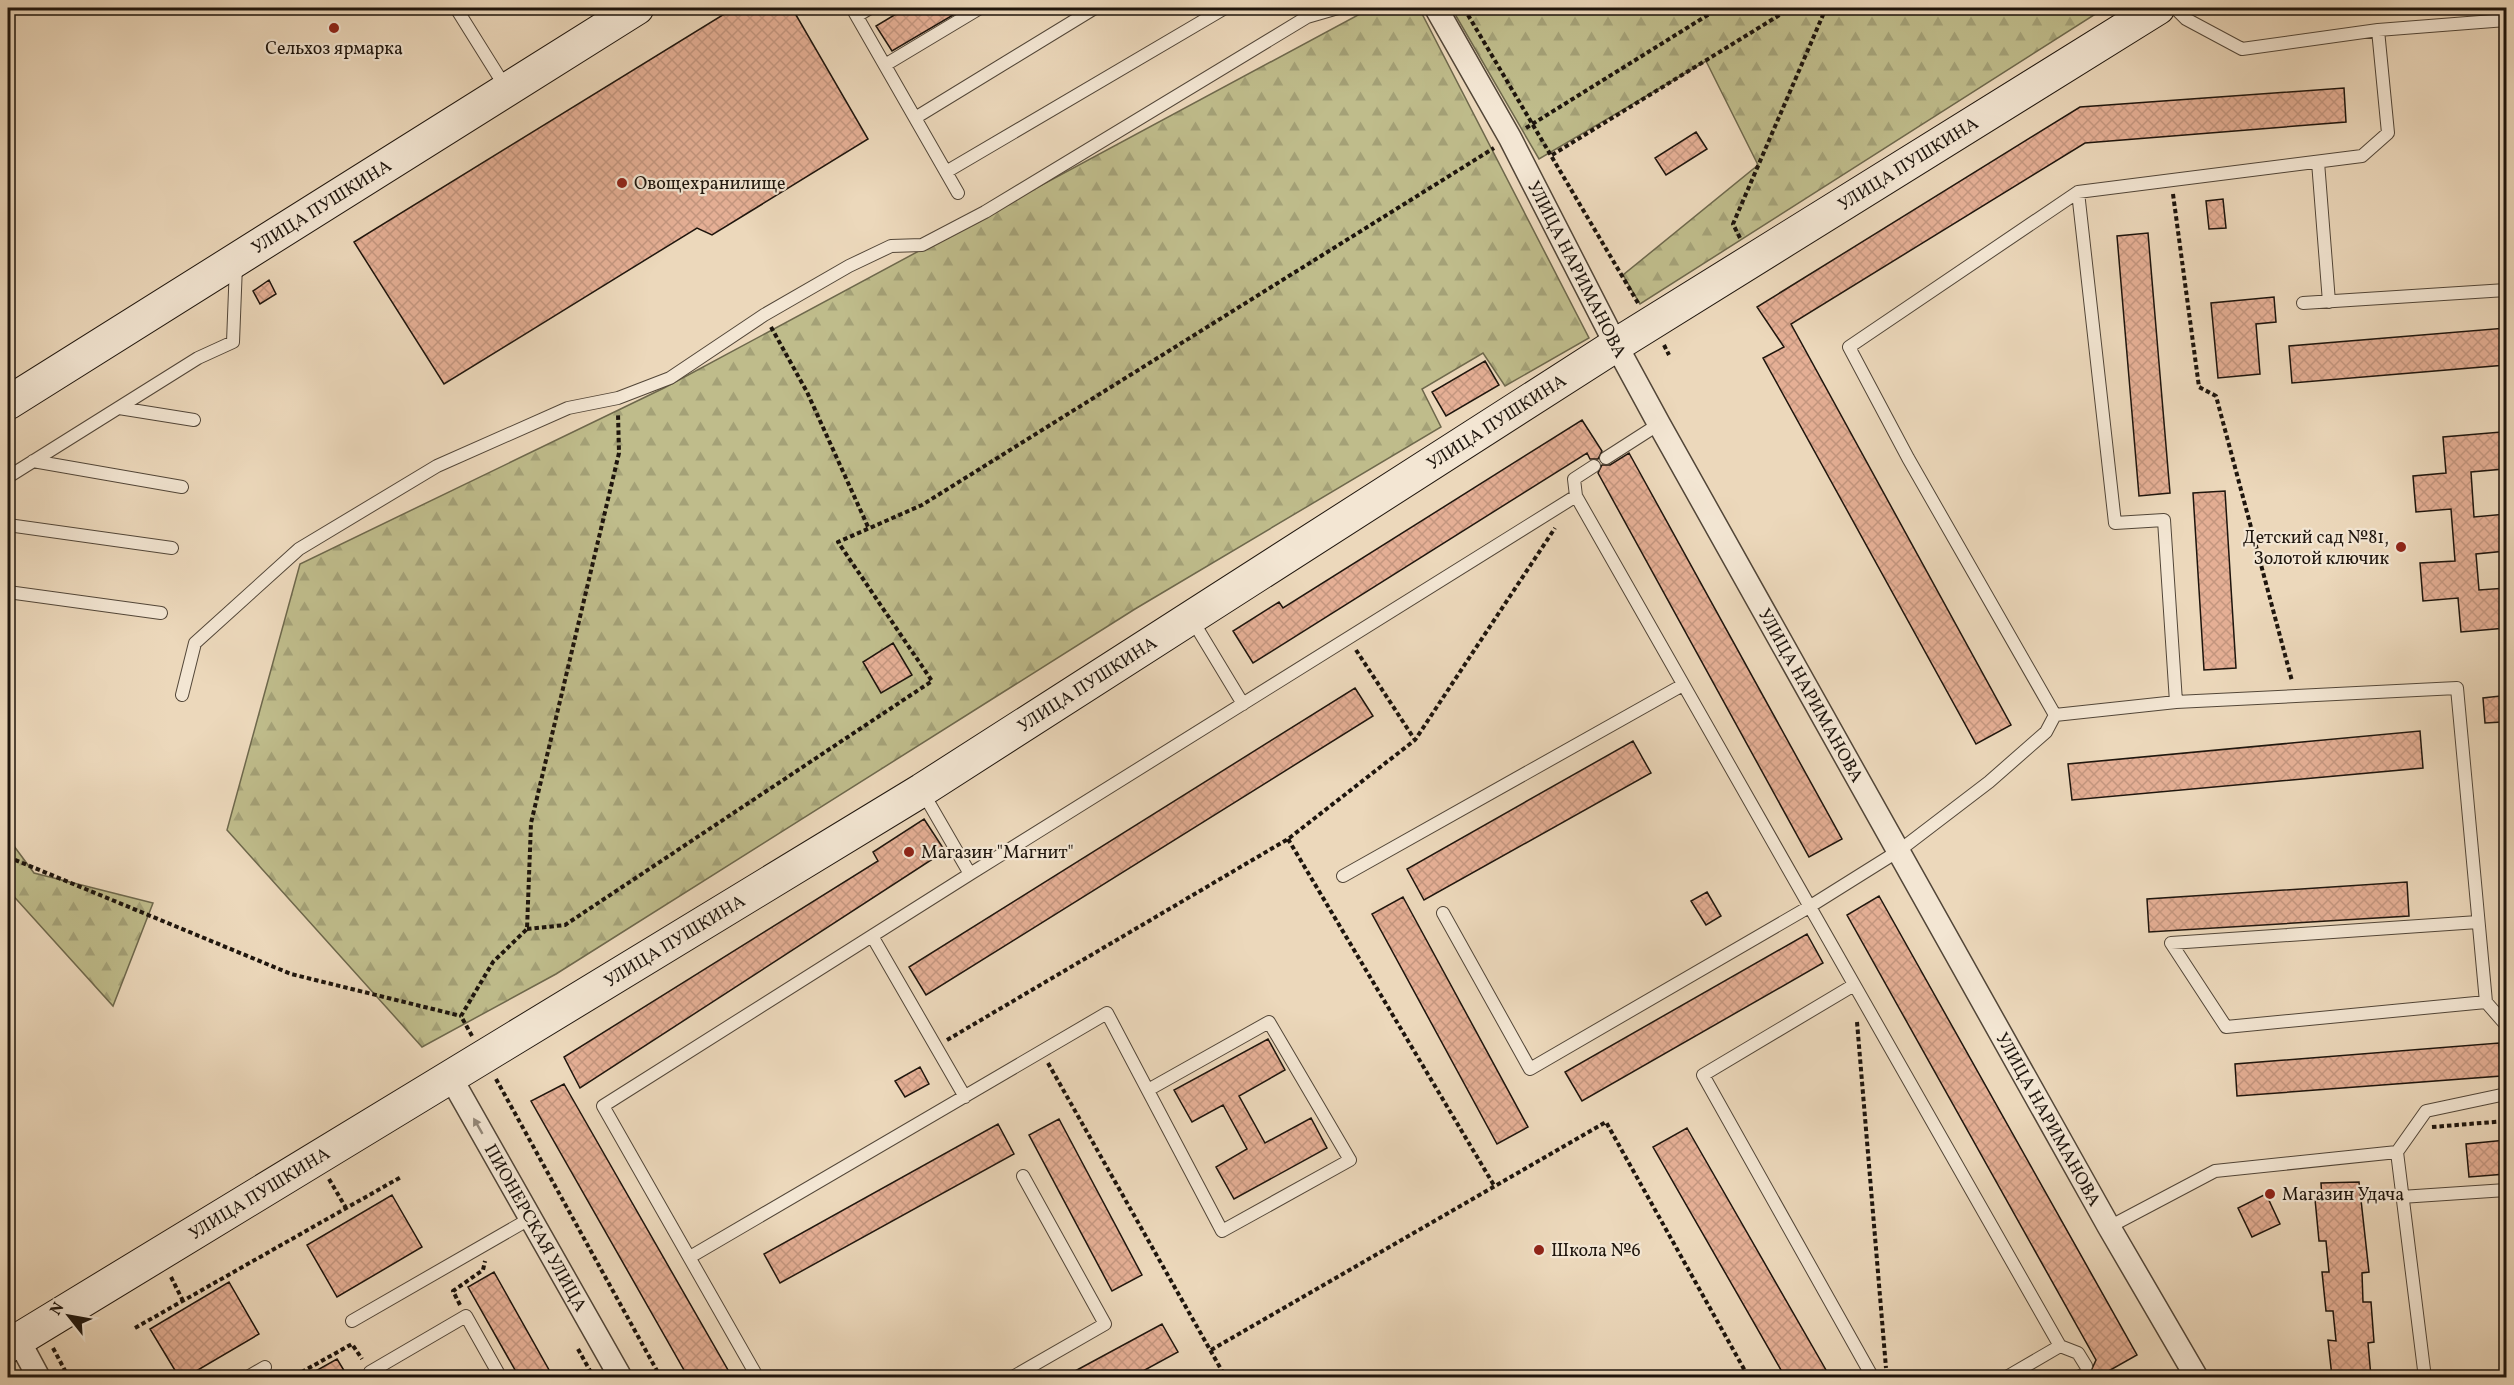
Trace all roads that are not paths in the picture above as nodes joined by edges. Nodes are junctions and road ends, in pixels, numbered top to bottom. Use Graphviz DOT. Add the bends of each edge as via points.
graph roads {
  1 [pos="456,8"];
  2 [pos="637,8"];
  3 [pos="870,8"];
  4 [pos="980,8"];
  5 [pos="1095,8"];
  6 [pos="1225,8"];
  7 [pos="1338,8"];
  8 [pos="1436,8"];
  9 [pos="2158,8"];
  10 [pos="2175,8"];
  11 [pos="855,12"];
  12 [pos="2506,20"];
  13 [pos="2378,30"];
  14 [pos="885,65"];
  15 [pos="506,88"];
  16 [pos="915,118"];
  17 [pos="2318,162"];
  18 [pos="946,172"];
  19 [pos="2078,192"];
  20 [pos="958,193"];
  21 [pos="236,260"];
  22 [pos="2506,290"];
  23 [pos="2329,302"];
  24 [pos="2303,303"];
  25 [pos="1616,345"];
  26 [pos="8,403"];
  27 [pos="119,408"];
  28 [pos="194,420"];
  29 [pos="1659,424"];
  30 [pos="1606,458"];
  31 [pos="33,461"];
  32 [pos="1594,466"];
  33 [pos="8,477"];
  34 [pos="182,487"];
  35 [pos="1576,496"];
  36 [pos="8,525"];
  37 [pos="172,548"];
  38 [pos="8,592"];
  39 [pos="161,613"];
  40 [pos="1190,617"];
  41 [pos="1681,686"];
  42 [pos="182,695"];
  43 [pos="2176,702"];
  44 [pos="1243,704"];
  45 [pos="2055,715"];
  46 [pos="922,790"];
  47 [pos="1900,850"];
  48 [pos="970,874"];
  49 [pos="1343,876"];
  50 [pos="1809,907"];
  51 [pos="1443,913"];
  52 [pos="2478,922"];
  53 [pos="872,936"];
  54 [pos="1854,985"];
  55 [pos="2486,1002"];
  56 [pos="2506,1025"];
  57 [pos="451,1078"];
  58 [pos="1148,1090"];
  59 [pos="2506,1094"];
  60 [pos="964,1097"];
  61 [pos="2397,1152"];
  62 [pos="1023,1176"];
  63 [pos="2506,1190"];
  64 [pos="2401,1197"];
  65 [pos="531,1218"];
  66 [pos="2109,1227"];
  67 [pos="690,1257"];
  68 [pos="352,1321"];
  69 [pos="13,1343"];
  70 [pos="2060,1346"];
  71 [pos="2086,1366"];
  72 [pos="265,1367"];
  73 [pos="372,1375"];
  74 [pos="39,1377"];
  75 [pos="246,1377"];
  76 [pos="501,1377"];
  77 [pos="621,1377"];
  78 [pos="758,1377"];
  79 [pos="1011,1377"];
  80 [pos="1873,1377"];
  81 [pos="2005,1377"];
  82 [pos="2197,1377"];
  83 [pos="2425,1377"];
  1 -- 15 [label="lane"];
  2 -- 15 [label="street, УЛИЦА ПУШКИНА"];
  3 -- 11 [label="lane"];
  4 -- 14 [label="lane"];
  5 -- 16 [label="lane"];
  6 -- 18 [label="lane"];
  7 -- 42 [label="lane" via="1307,17 985,212 922,245 891,246 849,266 764,315 670,378 618,398 568,408 437,466 299,549 195,643"];
  8 -- 25 [label="street, УЛИЦА НАРИМАНОВА" via="1510,138"];
  9 -- 25 [label="street, УЛИЦА ПУШКИНА"];
  10 -- 13 [label="lane" via="2186,19 2242,49"];
  11 -- 14 [label="lane"];
  12 -- 13 [label="lane"];
  13 -- 17 [label="lane" via="2388,133 2362,156"];
  14 -- 16 [label="lane"];
  15 -- 21 [label="street, УЛИЦА ПУШКИНА"];
  16 -- 18 [label="lane"];
  17 -- 19 [label="lane"];
  17 -- 23 [label="lane"];
  18 -- 20 [label="lane"];
  19 -- 43 [label="lane" via="2115,523 2164,520"];
  19 -- 45 [label="lane" via="1849,347"];
  21 -- 26 [label="street, УЛИЦА ПУШКИНА"];
  21 -- 27 [label="lane" via="233,342 198,358"];
  22 -- 23 [label="lane"];
  23 -- 24 [label="lane"];
  25 -- 29 [label="street, УЛИЦА НАРИМАНОВА"];
  25 -- 40 [label="street, УЛИЦА ПУШКИНА"];
  27 -- 28 [label="lane"];
  27 -- 31 [label="lane"];
  29 -- 30 [label="lane"];
  29 -- 47 [label="street, УЛИЦА НАРИМАНОВА"];
  31 -- 33 [label="lane"];
  31 -- 34 [label="lane"];
  32 -- 35 [label="lane" via="1574,479"];
  35 -- 41 [label="lane"];
  35 -- 44 [label="lane"];
  36 -- 37 [label="lane"];
  38 -- 39 [label="lane"];
  40 -- 44 [label="lane"];
  40 -- 46 [label="street, УЛИЦА ПУШКИНА"];
  41 -- 49 [label="lane"];
  41 -- 50 [label="lane"];
  43 -- 45 [label="lane"];
  43 -- 52 [label="lane" via="2457,688"];
  44 -- 48 [label="lane"];
  45 -- 47 [label="lane" via="2046,732 1997,775"];
  46 -- 48 [label="lane"];
  46 -- 57 [label="street, УЛИЦА ПУШКИНА"];
  47 -- 50 [label="lane"];
  47 -- 66 [label="street, УЛИЦА НАРИМАНОВА"];
  48 -- 53 [label="lane"];
  50 -- 51 [label="lane" via="1530,1069"];
  50 -- 54 [label="lane"];
  52 -- 55 [label="lane"];
  52 -- 55 [label="lane" via="2171,944 2226,1027"];
  53 -- 60 [label="lane"];
  53 -- 67 [label="lane" via="603,1106"];
  54 -- 70 [label="lane"];
  54 -- 80 [label="lane" via="1703,1075"];
  55 -- 56 [label="lane"];
  65 -- 57 [label="street, ПИОНЕРСКАЯ УЛИЦА, one-way"];
  57 -- 69 [label="street, УЛИЦА ПУШКИНА"];
  58 -- 58 [label="lane" via="1222,1231 1350,1160 1269,1022"];
  58 -- 60 [label="lane" via="1107,1012"];
  59 -- 61 [label="lane" via="2426,1111"];
  60 -- 67 [label="lane"];
  61 -- 64 [label="lane"];
  61 -- 66 [label="lane" via="2215,1171"];
  62 -- 79 [label="lane" via="1105,1324"];
  63 -- 64 [label="lane"];
  64 -- 83 [label="lane"];
  65 -- 68 [label="lane"];
  65 -- 77 [label="street, ПИОНЕРСКАЯ УЛИЦА"];
  66 -- 82 [label="street, УЛИЦА НАРИМАНОВА"];
  67 -- 78 [label="lane"];
  69 -- 74 [label="street"];
  70 -- 71 [label="lane" via="2078,1353"];
  70 -- 81 [label="lane"];
  72 -- 75 [label="lane"];
  73 -- 76 [label="lane" via="466,1316"];
}
